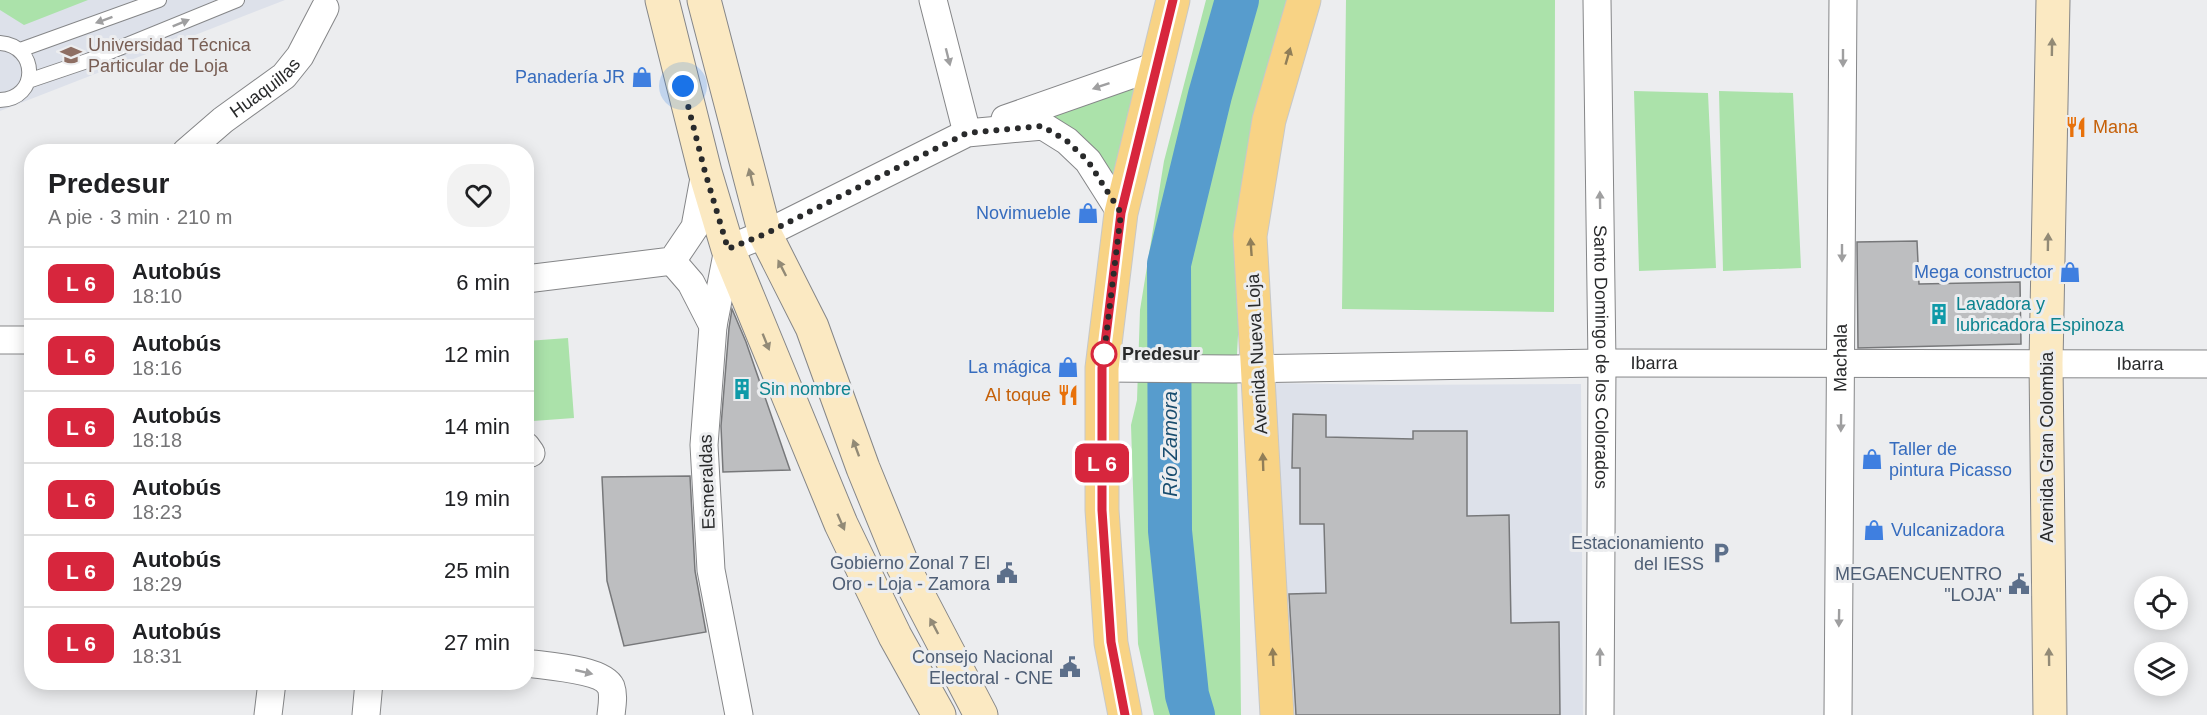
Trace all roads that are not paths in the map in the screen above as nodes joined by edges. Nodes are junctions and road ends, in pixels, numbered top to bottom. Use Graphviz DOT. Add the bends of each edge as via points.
graph roads {
  1 [pos="159,0"];
  2 [pos="237,0"];
  3 [pos="662,0"];
  4 [pos="704,0"];
  5 [pos="933,0"];
  6 [pos="1304,0"];
  7 [pos="1597,0"];
  8 [pos="1843,0"];
  9 [pos="2053,0"];
  10 [pos="326,3"];
  11 [pos="1168,5"];
  12 [pos="0,43"];
  13 [pos="20,50"];
  14 [pos="1156,66"];
  15 [pos="28,81"];
  16 [pos="0,100"];
  17 [pos="967,133"];
  18 [pos="195,144"];
  19 [pos="705,172"];
  20 [pos="1121,213"];
  21 [pos="765,234"];
  22 [pos="728,249"];
  23 [pos="672,261"];
  24 [pos="534,278"];
  25 [pos="713,326"];
  26 [pos="0,340"];
  27 [pos="24,340"];
  28 [pos="1602,363"];
  29 [pos="2046,363"];
  30 [pos="1842,364"];
  31 [pos="2207,364"];
  32 [pos="1114,368"];
  33 [pos="1246,368"];
  34 [pos="534,664"];
  35 [pos="271,690"];
  36 [pos="368,690"];
  37 [pos="268,715"];
  38 [pos="366,715"];
  39 [pos="611,715"];
  40 [pos="739,715"];
  41 [pos="939,715"];
  42 [pos="981,715"];
  43 [pos="1125,715"];
  44 [pos="1276,715"];
  45 [pos="1600,715"];
  46 [pos="1838,715"];
  47 [pos="2050,715"];
  1 -- 13 [label="lane, one-way"];
  15 -- 2 [label="lane, one-way"];
  3 -- 19 [label="main road"];
  21 -- 4 [label="main road, one-way"];
  5 -- 17 [label="street, one-way"];
  33 -- 6 [label="main road, Avenida Nueva Loja, one-way" via="1253,211 1269,120"];
  28 -- 7 [label="street, Santo Domingo de los Colorados, one-way"];
  8 -- 30 [label="street, Machala, one-way"];
  29 -- 9 [label="main road, Avenida Gran Colombia, one-way"];
  10 -- 18 [label="street, Huaquillas" via="300,56 284,76"];
  11 -- 14 [label="main road"];
  12 -- 13 [label="lane"];
  13 -- 15 [label="lane" via="30,70"];
  14 -- 17 [label="street, one-way"];
  14 -- 20 [label="main road"];
  15 -- 16 [label="lane" via="21,93"];
  17 -- 20 [label="street" via="1042,126 1067,141 1088,161"];
  17 -- 21 [label="street"];
  19 -- 22 [label="main road"];
  19 -- 23 [label="street" via="695,227"];
  20 -- 32 [label="main road"];
  21 -- 22 [label="street"];
  42 -- 21 [label="main road, one-way" via="903,566 812,327"];
  22 -- 25 [label="street, Esmeraldas"];
  22 -- 41 [label="main road, one-way" via="841,524 895,636"];
  23 -- 24 [label="street"];
  23 -- 25 [label="street" via="691,283"];
  25 -- 40 [label="street, Esmeraldas" via="704,445 711,570"];
  26 -- 27 [label="street"];
  28 -- 30 [label="street, Ibarra"];
  28 -- 33 [label="street, Ibarra"];
  45 -- 28 [label="street, Santo Domingo de los Colorados, one-way"];
  29 -- 30 [label="street, Ibarra"];
  29 -- 31 [label="street, Ibarra"];
  47 -- 29 [label="main road, Avenida Gran Colombia, one-way"];
  30 -- 46 [label="street, Machala, one-way"];
  32 -- 33 [label="street, Ibarra"];
  32 -- 43 [label="main road" via="1102,510 1111,642"];
  44 -- 33 [label="main road, Avenida Nueva Loja, one-way"];
  34 -- 39 [label="street, one-way" via="602,677 611,686"];
  35 -- 37 [label="street"];
  36 -- 38 [label="street"];
}
